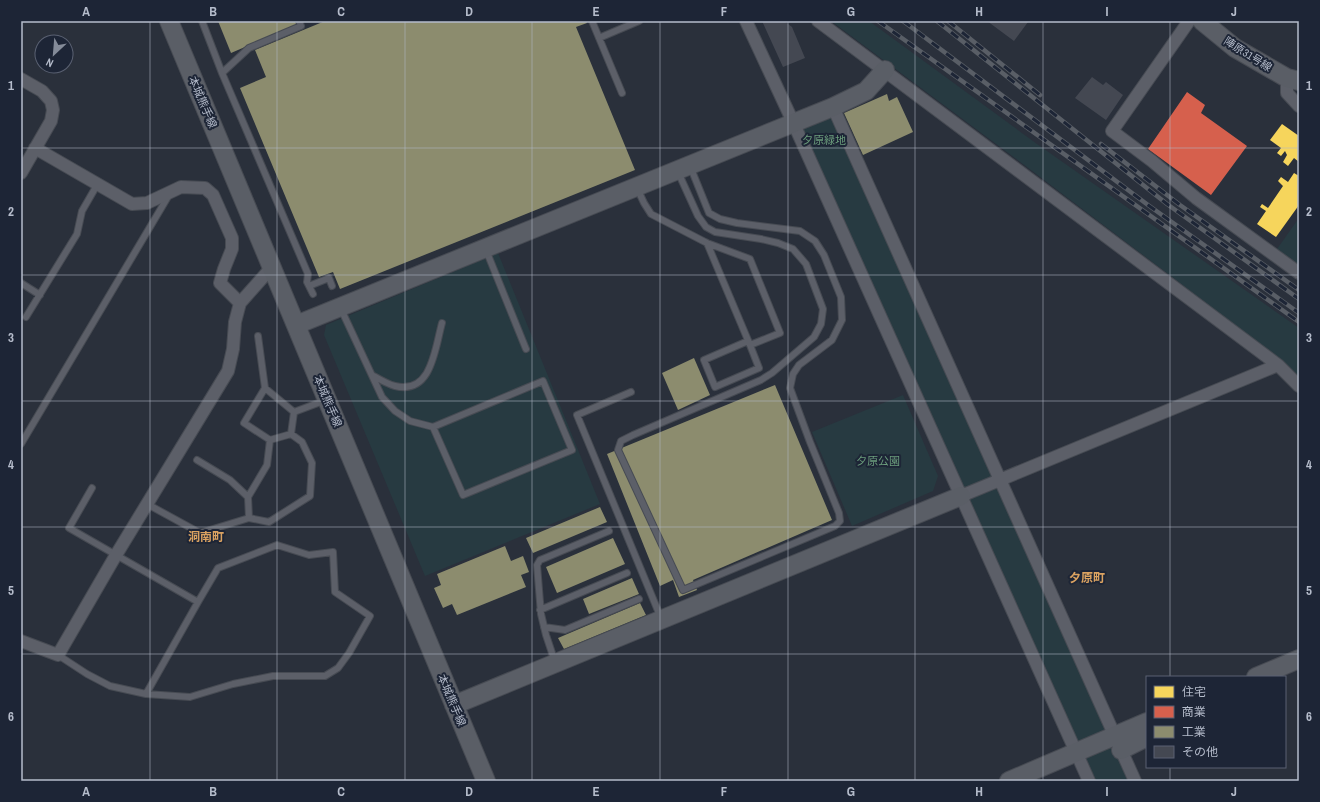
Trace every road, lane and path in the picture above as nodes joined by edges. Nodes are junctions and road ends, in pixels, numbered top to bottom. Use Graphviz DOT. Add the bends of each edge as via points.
graph roads {
  1 [pos="169,21"];
  2 [pos="179,21"];
  3 [pos="202,21"];
  4 [pos="299,21"];
  5 [pos="592,21"];
  6 [pos="639,21"];
  7 [pos="746,21"];
  8 [pos="818,21"];
  9 [pos="1189,21"];
  10 [pos="1202,21"];
  11 [pos="599,38"];
  12 [pos="885,70"];
  13 [pos="222,73"];
  14 [pos="21,79"];
  15 [pos="1293,79"];
  16 [pos="622,93"];
  17 [pos="833,106"];
  18 [pos="1299,106"];
  19 [pos="794,122"];
  20 [pos="35,148"];
  21 [pos="683,167"];
  22 [pos="21,173"];
  23 [pos="97,185"];
  24 [pos="636,187"];
  25 [pos="171,192"];
  26 [pos="707,243"];
  27 [pos="486,248"];
  28 [pos="272,267"];
  29 [pos="1299,273"];
  30 [pos="21,283"];
  31 [pos="309,286"];
  32 [pos="332,286"];
  33 [pos="40,294"];
  34 [pos="313,294"];
  35 [pos="240,302"];
  36 [pos="340,308"];
  37 [pos="26,318"];
  38 [pos="442,323"];
  39 [pos="300,324"];
  40 [pos="258,336"];
  41 [pos="749,343"];
  42 [pos="526,349"];
  43 [pos="1278,365"];
  44 [pos="372,375"];
  45 [pos="1299,386"];
  46 [pos="265,388"];
  47 [pos="631,392"];
  48 [pos="327,400"];
  49 [pos="294,412"];
  50 [pos="433,427"];
  51 [pos="291,434"];
  52 [pos="270,440"];
  53 [pos="21,442"];
  54 [pos="197,460"];
  55 [pos="1000,480"];
  56 [pos="92,488"];
  57 [pos="961,496"];
  58 [pos="248,497"];
  59 [pos="147,504"];
  60 [pos="249,518"];
  61 [pos="609,531"];
  62 [pos="116,555"];
  63 [pos="627,573"];
  64 [pos="639,599"];
  65 [pos="198,602"];
  66 [pos="540,610"];
  67 [pos="662,620"];
  68 [pos="544,627"];
  69 [pos="21,641"];
  70 [pos="58,655"];
  71 [pos="1299,659"];
  72 [pos="556,663"];
  73 [pos="1299,665"];
  74 [pos="1258,676"];
  75 [pos="1275,676"];
  76 [pos="146,694"];
  77 [pos="458,703"];
  78 [pos="1146,723"];
  79 [pos="1146,737"];
  80 [pos="1118,743"];
  81 [pos="1076,753"];
  82 [pos="486,781"];
  83 [pos="496,781"];
  84 [pos="1009,781"];
  85 [pos="1089,781"];
  86 [pos="1135,781"];
  1 -- 28 [label="main road, 本城熊手線"];
  2 -- 39 [label="main road, 本城熊手線"];
  3 -- 13 [label="lane"];
  4 -- 13 [label="lane" via="301,26 248,48"];
  5 -- 11 [label="lane"];
  6 -- 11 [label="lane"];
  7 -- 19 [label="street"];
  8 -- 12 [label="street"];
  9 -- 29 [label="street" via="1112,131 1196,198"];
  10 -- 15 [label="main road, 陣原31号線" via="1235,48"];
  11 -- 16 [label="lane"];
  12 -- 17 [label="main road" via="866,91"];
  12 -- 43 [label="street"];
  13 -- 31 [label="lane" via="308,274"];
  14 -- 20 [label="street" via="42,91 52,101 54,110 51,122"];
  15 -- 18 [label="street" via="1288,94"];
  17 -- 19 [label="main road"];
  17 -- 55 [label="street"];
  19 -- 21 [label="main road"];
  19 -- 57 [label="street"];
  20 -- 22 [label="street"];
  20 -- 23 [label="street"];
  21 -- 21 [label="lane" via="709,213 737,223 800,231 815,241 824,255 841,297 842,320 832,340 799,365 793,374 790,388 840,521 835,526 683,590 618,450 621,441 772,373 814,337 822,324 823,309 806,264 792,249 760,239 715,232 706,227 698,216"];
  21 -- 24 [label="main road"];
  23 -- 25 [label="street" via="132,204 147,202"];
  23 -- 33 [label="lane" via="82,211 76,234"];
  24 -- 26 [label="lane" via="651,214"];
  24 -- 27 [label="main road"];
  25 -- 35 [label="street" via="181,187 205,188 213,195 232,238 232,249 220,283"];
  25 -- 53 [label="lane"];
  26 -- 41 [label="lane"];
  26 -- 41 [label="lane" via="750,259 780,333"];
  27 -- 36 [label="main road"];
  27 -- 42 [label="lane"];
  28 -- 35 [label="street"];
  28 -- 39 [label="main road, 本城熊手線"];
  30 -- 33 [label="lane"];
  31 -- 32 [label="lane" via="329,278"];
  31 -- 34 [label="lane"];
  33 -- 37 [label="lane"];
  35 -- 59 [label="street" via="234,322 233,349 228,371"];
  36 -- 39 [label="main road"];
  36 -- 44 [label="lane"];
  38 -- 44 [label="lane" via="430,367 419,383 407,387 395,386"];
  39 -- 48 [label="main road, 本城熊手線"];
  39 -- 77 [label="main road, 本城熊手線"];
  40 -- 46 [label="lane"];
  41 -- 41 [label="lane" via="759,368 715,387 704,360"];
  43 -- 45 [label="street"];
  43 -- 55 [label="street"];
  44 -- 50 [label="lane" via="382,397 395,411 410,421"];
  46 -- 49 [label="lane"];
  46 -- 52 [label="lane" via="244,423"];
  47 -- 67 [label="lane" via="577,415"];
  48 -- 49 [label="lane"];
  48 -- 77 [label="main road, 本城熊手線"];
  49 -- 51 [label="lane"];
  50 -- 50 [label="lane" via="543,381 572,450 463,494"];
  51 -- 52 [label="lane"];
  51 -- 60 [label="lane" via="302,442 312,463 310,496 269,522"];
  52 -- 58 [label="lane" via="267,465"];
  54 -- 58 [label="lane" via="230,480"];
  55 -- 57 [label="street"];
  55 -- 80 [label="street"];
  56 -- 62 [label="lane" via="69,528"];
  57 -- 67 [label="main road"];
  57 -- 81 [label="street"];
  58 -- 60 [label="lane"];
  59 -- 60 [label="lane" via="200,533"];
  59 -- 62 [label="street"];
  61 -- 66 [label="lane" via="540,560 537,565"];
  62 -- 65 [label="lane"];
  62 -- 70 [label="street"];
  63 -- 66 [label="lane"];
  64 -- 68 [label="lane" via="565,630"];
  65 -- 76 [label="lane"];
  65 -- 76 [label="lane" via="218,568 277,545 309,555 333,552 335,592 370,616 338,668 325,676 273,676 233,684 190,697"];
  66 -- 68 [label="lane"];
  67 -- 72 [label="main road"];
  68 -- 72 [label="lane"];
  69 -- 70 [label="street"];
  70 -- 76 [label="lane" via="110,686"];
  71 -- 74 [label="main road"];
  72 -- 77 [label="main road"];
  73 -- 75 [label="main road"];
  77 -- 82 [label="main road, 本城熊手線"];
  77 -- 83 [label="main road, 本城熊手線"];
  78 -- 80 [label="main road"];
  79 -- 80 [label="main road"];
  80 -- 81 [label="main road"];
  80 -- 86 [label="street"];
  81 -- 84 [label="main road"];
  81 -- 85 [label="street"];
}
